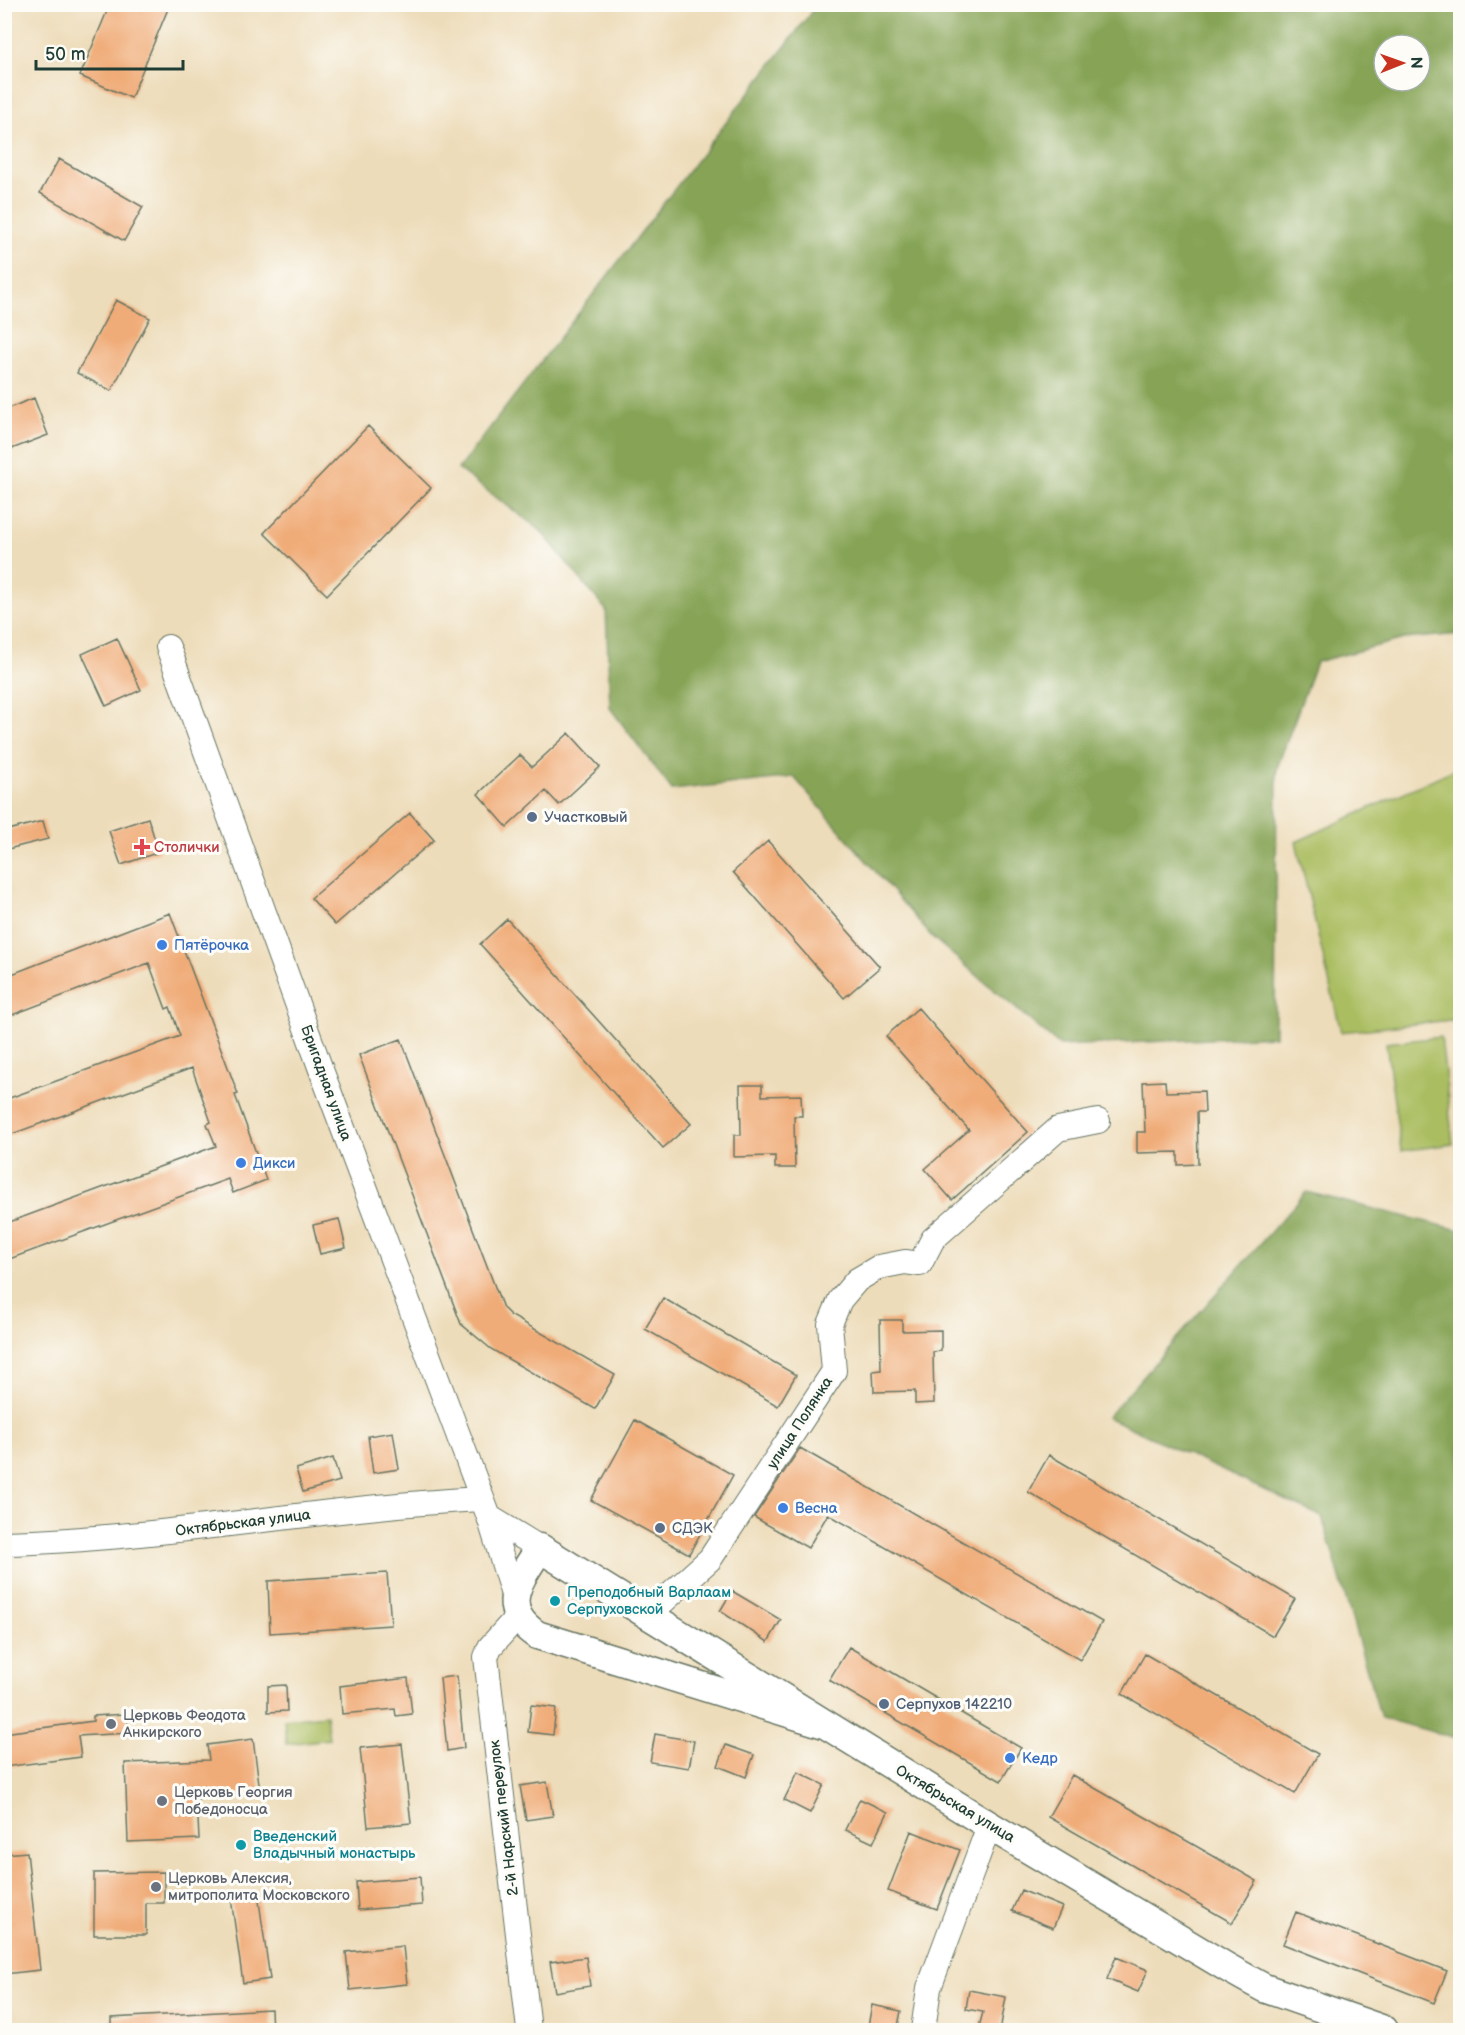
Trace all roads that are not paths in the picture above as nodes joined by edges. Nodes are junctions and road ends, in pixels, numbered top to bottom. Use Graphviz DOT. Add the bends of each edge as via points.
graph roads {
  1 [pos="168,646"];
  2 [pos="1098,1121"];
  3 [pos="485,1508"];
  4 [pos="4,1543"];
  5 [pos="540,1548"];
  6 [pos="516,1607"];
  7 [pos="647,1616"];
  8 [pos="824,1724"];
  9 [pos="990,1826"];
  10 [pos="529,2031"];
  11 [pos="923,2031"];
  12 [pos="1384,2031"];
  1 -- 3 [label="street, Бригадная улица"];
  2 -- 7 [label="street, улица Полянка" via="1058,1129 933,1239 920,1264 905,1262 879,1267 857,1280 840,1300 830,1324 834,1371 710,1559"];
  3 -- 4 [label="street, Октябрьская улица" via="428,1502 116,1538"];
  3 -- 5 [label="street"];
  3 -- 6 [label="street, Бригадная улица"];
  5 -- 6 [label="street" via="519,1580"];
  5 -- 7 [label="street, Октябрьская улица"];
  6 -- 8 [label="street" via="525,1627 537,1635"];
  6 -- 10 [label="street, 2-й Нарский переулок" via="486,1658"];
  7 -- 8 [label="street, Октябрьская улица"];
  8 -- 9 [label="street, Октябрьская улица"];
  9 -- 11 [label="street" via="929,1988"];
  9 -- 12 [label="street, Октябрьская улица" via="1264,1988"];
}
